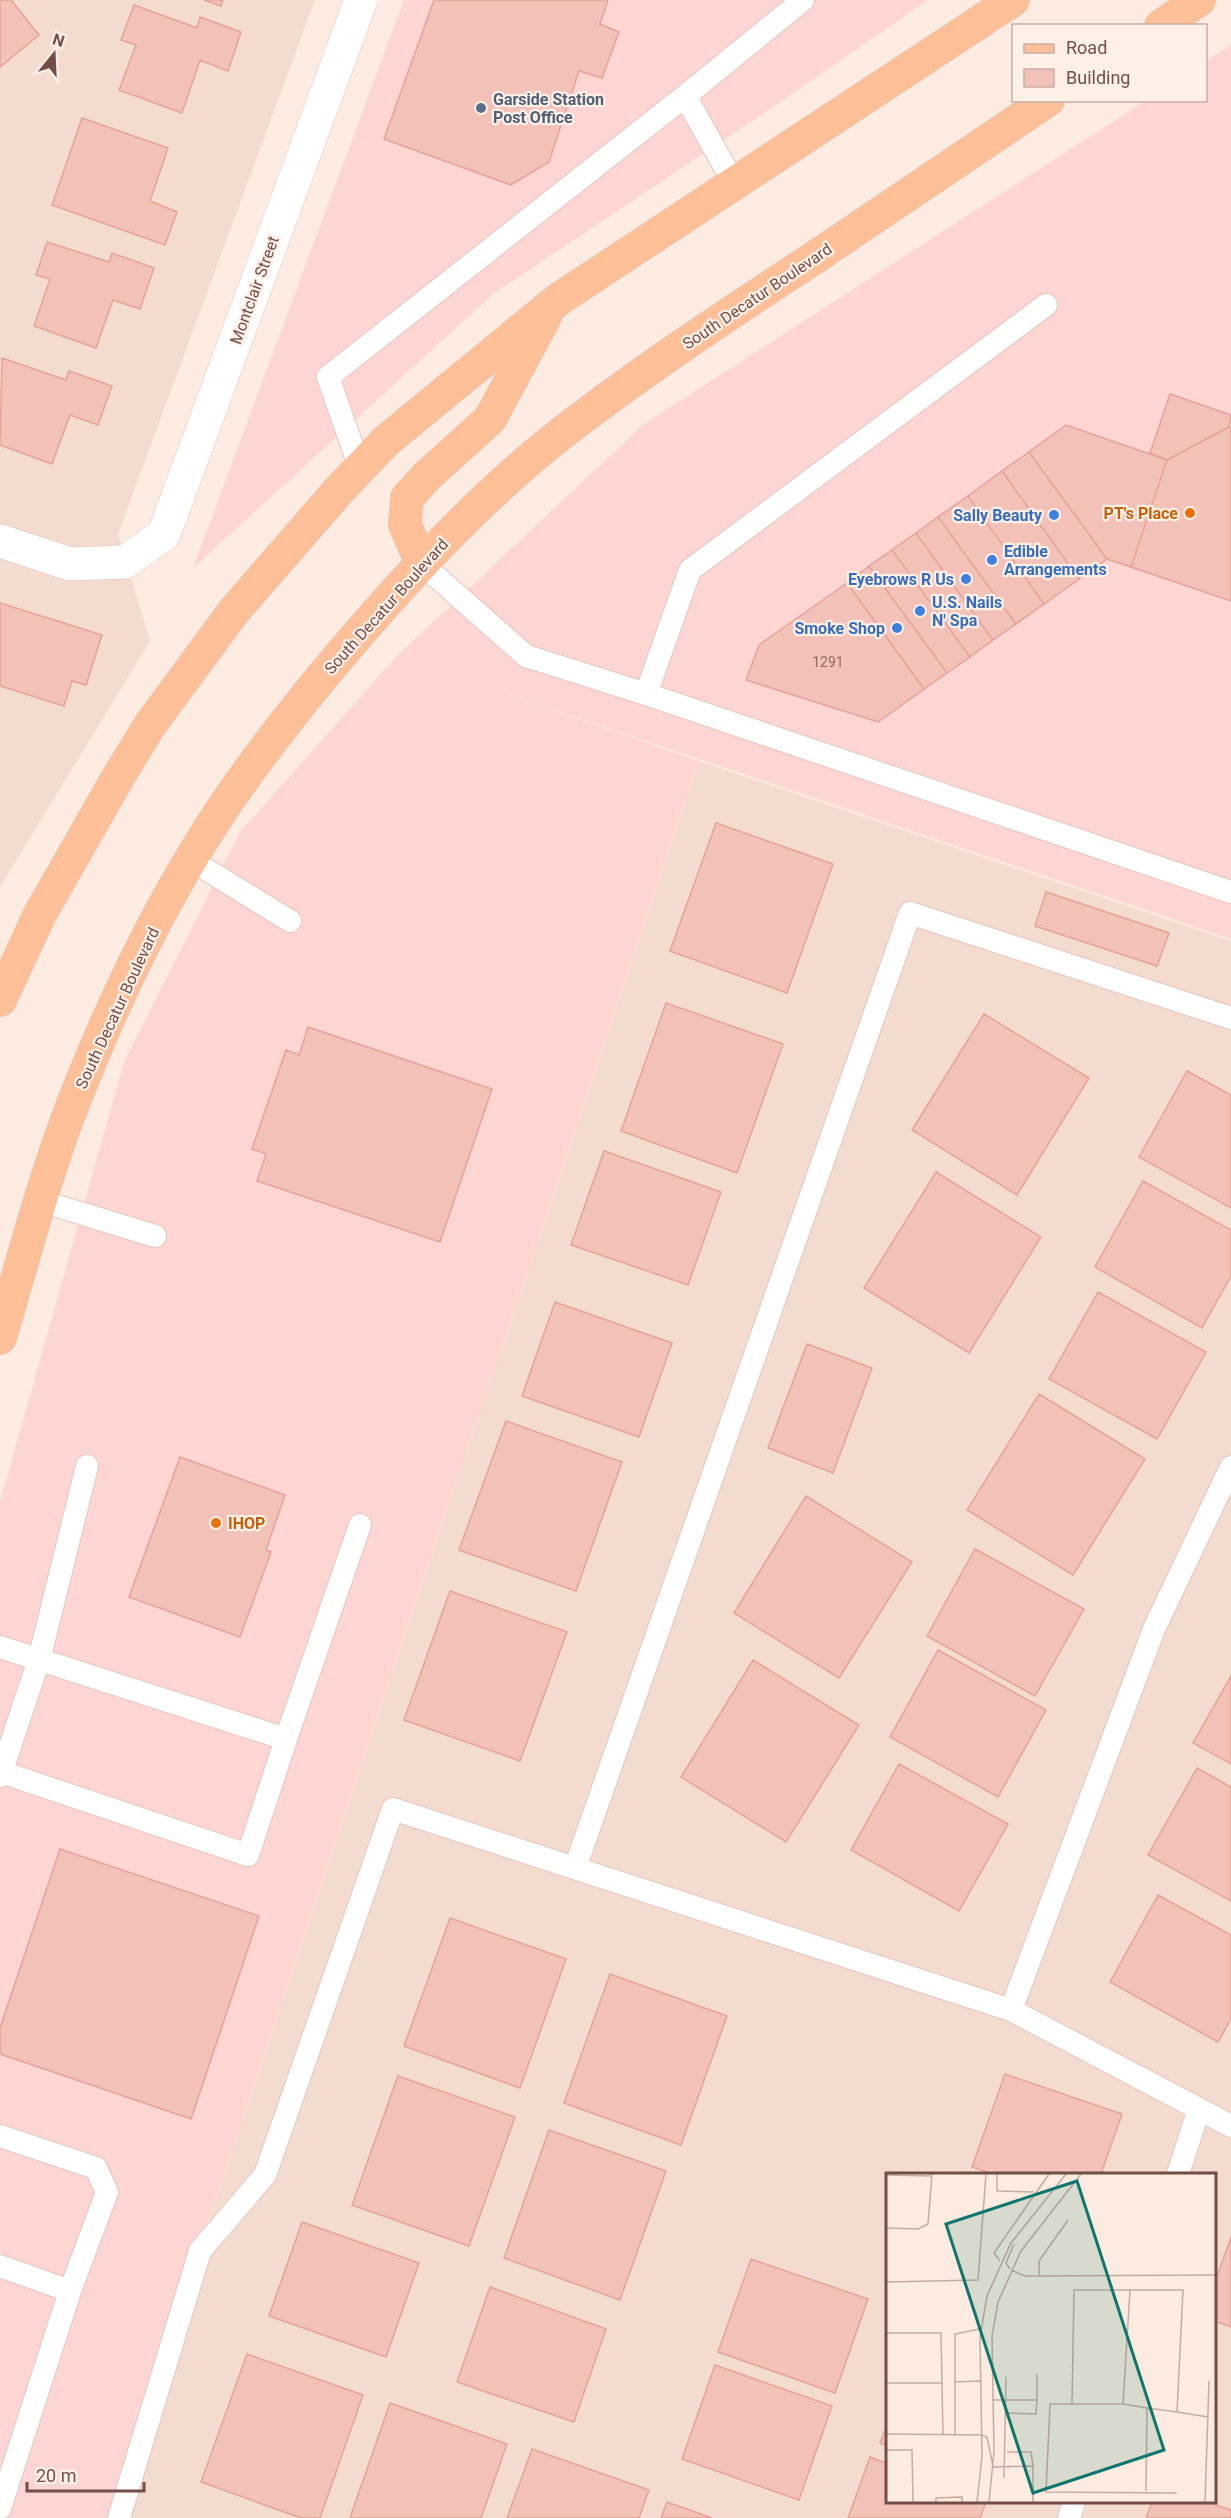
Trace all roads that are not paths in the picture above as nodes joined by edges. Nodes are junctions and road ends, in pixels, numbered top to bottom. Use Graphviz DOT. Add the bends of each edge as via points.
graph roads {
  1 [pos="361,0"];
  2 [pos="803,0"];
  3 [pos="1013,0"];
  4 [pos="1199,0"];
  5 [pos="1164,24"];
  6 [pos="685,96"];
  7 [pos="1045,102"];
  8 [pos="735,185"];
  9 [pos="551,305"];
  10 [pos="1046,305"];
  11 [pos="360,468"];
  12 [pos="0,541"];
  13 [pos="422,564"];
  14 [pos="646,694"];
  15 [pos="191,860"];
  16 [pos="1231,892"];
  17 [pos="290,921"];
  18 [pos="2,992"];
  19 [pos="1231,1018"];
  20 [pos="41,1201"];
  21 [pos="155,1236"];
  22 [pos="0,1338"];
  23 [pos="87,1466"];
  24 [pos="1231,1467"];
  25 [pos="360,1525"];
  26 [pos="0,1647"];
  27 [pos="39,1660"];
  28 [pos="286,1739"];
  29 [pos="1,1774"];
  30 [pos="575,1868"];
  31 [pos="1011,2010"];
  32 [pos="1199,2109"];
  33 [pos="1231,2126"];
  34 [pos="0,2136"];
  35 [pos="1179,2173"];
  36 [pos="0,2266"];
  37 [pos="70,2291"];
  38 [pos="1074,2503"];
  39 [pos="0,2508"];
  40 [pos="119,2518"];
  41 [pos="1069,2518"];
  1 -- 12 [label="street, Montclair Street" via="164,534 125,562 70,564"];
  2 -- 6 [label="lane"];
  3 -- 8 [label="main road"];
  4 -- 5 [label="main road"];
  6 -- 8 [label="lane"];
  6 -- 11 [label="lane" via="328,377"];
  7 -- 13 [label="main road, South Decatur Boulevard" via="761,292 561,434 489,496"];
  8 -- 9 [label="main road"];
  9 -- 11 [label="main road" via="418,413"];
  9 -- 13 [label="main road" via="490,419 407,498 405,525"];
  10 -- 14 [label="lane" via="690,570"];
  11 -- 18 [label="main road" via="234,610 150,725 40,914"];
  13 -- 14 [label="lane" via="526,656"];
  13 -- 15 [label="main road, South Decatur Boulevard" via="337,658 273,738"];
  14 -- 16 [label="lane"];
  15 -- 17 [label="lane"];
  15 -- 20 [label="main road, South Decatur Boulevard" via="116,1001 83,1077"];
  19 -- 30 [label="lane" via="910,913"];
  20 -- 21 [label="lane"];
  20 -- 22 [label="main road, South Decatur Boulevard"];
  23 -- 27 [label="lane"];
  24 -- 31 [label="lane" via="1154,1629"];
  25 -- 28 [label="lane"];
  26 -- 27 [label="lane"];
  27 -- 28 [label="lane"];
  27 -- 29 [label="lane"];
  28 -- 29 [label="lane" via="248,1855"];
  30 -- 31 [label="lane"];
  30 -- 40 [label="lane" via="393,1809 265,2175 200,2252"];
  31 -- 32 [label="lane"];
  32 -- 33 [label="lane"];
  32 -- 35 [label="lane"];
  34 -- 37 [label="lane" via="96,2168 107,2192"];
  36 -- 37 [label="lane"];
  37 -- 39 [label="lane"];
  38 -- 41 [label="lane"];
}
